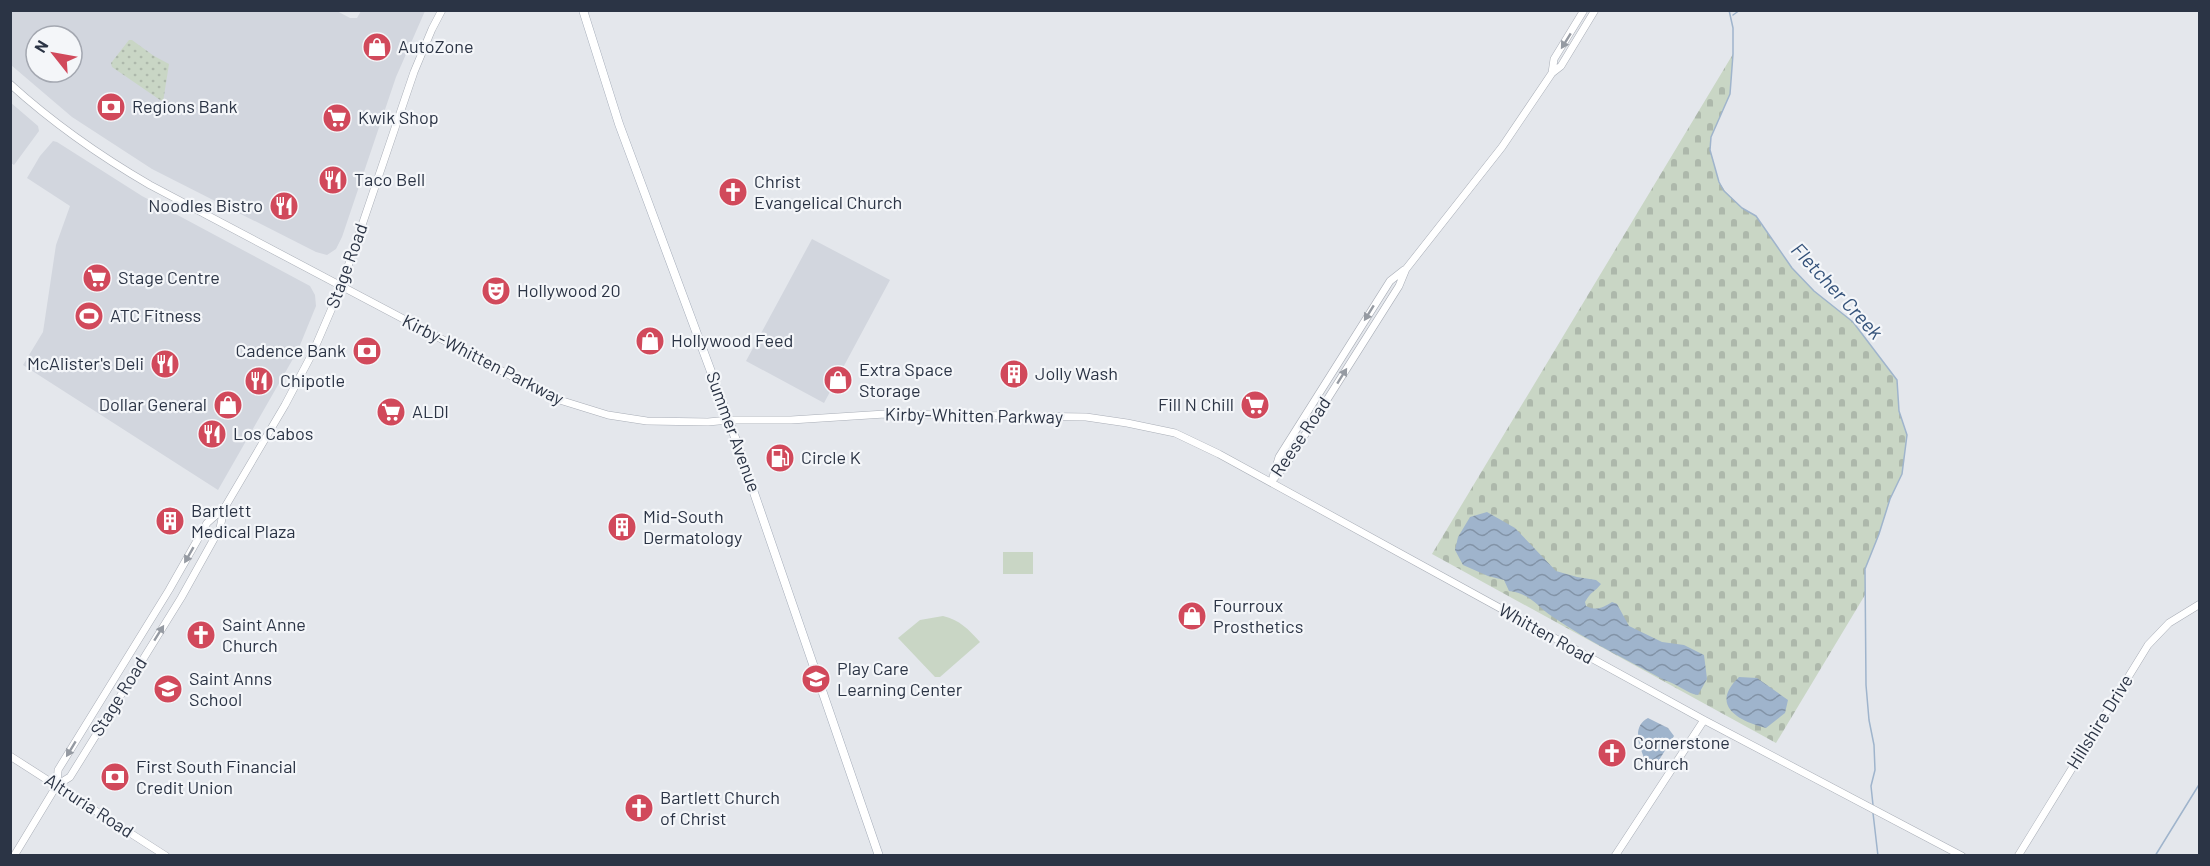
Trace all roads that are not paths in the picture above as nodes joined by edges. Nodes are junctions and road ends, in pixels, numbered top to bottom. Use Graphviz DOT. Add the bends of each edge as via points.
graph roads {
  1 [pos="442,10"];
  2 [pos="583,10"];
  3 [pos="1584,10"];
  4 [pos="1595,10"];
  5 [pos="1552,73"];
  6 [pos="10,84"];
  7 [pos="341,287"];
  8 [pos="729,420"];
  9 [pos="1127,423"];
  10 [pos="1271,482"];
  11 [pos="224,509"];
  12 [pos="2199,604"];
  13 [pos="113,681"];
  14 [pos="124,688"];
  15 [pos="1704,720"];
  16 [pos="10,756"];
  17 [pos="57,785"];
  18 [pos="14,855"];
  19 [pos="166,855"];
  20 [pos="879,855"];
  21 [pos="1615,855"];
  22 [pos="1962,855"];
  23 [pos="2018,855"];
  1 -- 7 [label="main road, Stage Road" via="414,72"];
  2 -- 8 [label="main road, Summer Avenue" via="619,124"];
  3 -- 5 [label="main road, Reese Road, one-way" via="1554,59"];
  4 -- 5 [label="main road, Reese Road" via="1561,66"];
  5 -- 10 [label="main road, Reese Road" via="1502,147 1406,269 1300,443"];
  6 -- 7 [label="main road, Kirby-Whitten Parkway" via="57,124 116,165"];
  7 -- 8 [label="main road, Kirby-Whitten Parkway" via="553,398 580,408 647,421"];
  7 -- 11 [label="main road, Stage Road" via="301,377"];
  8 -- 9 [label="main road, Kirby-Whitten Parkway" via="885,414 1086,417"];
  8 -- 20 [label="main road, Summer Avenue"];
  9 -- 10 [label="main road, Whitten Road" via="1175,434"];
  10 -- 15 [label="main road, Whitten Road"];
  11 -- 13 [label="main road, Stage Road, one-way" via="207,523"];
  14 -- 11 [label="main road, Stage Road, one-way" via="220,528"];
  12 -- 23 [label="main road, Hillshire Drive" via="2169,623 2148,645"];
  13 -- 14 [label="main road"];
  13 -- 17 [label="main road, Stage Road, one-way" via="58,770"];
  14 -- 17 [label="main road, Stage Road" via="69,777"];
  15 -- 21 [label="main road"];
  15 -- 22 [label="main road, Whitten Road"];
  16 -- 17 [label="main road, Altruria Road"];
  17 -- 18 [label="main road, Stage Road"];
  17 -- 19 [label="main road, Altruria Road"];
}
